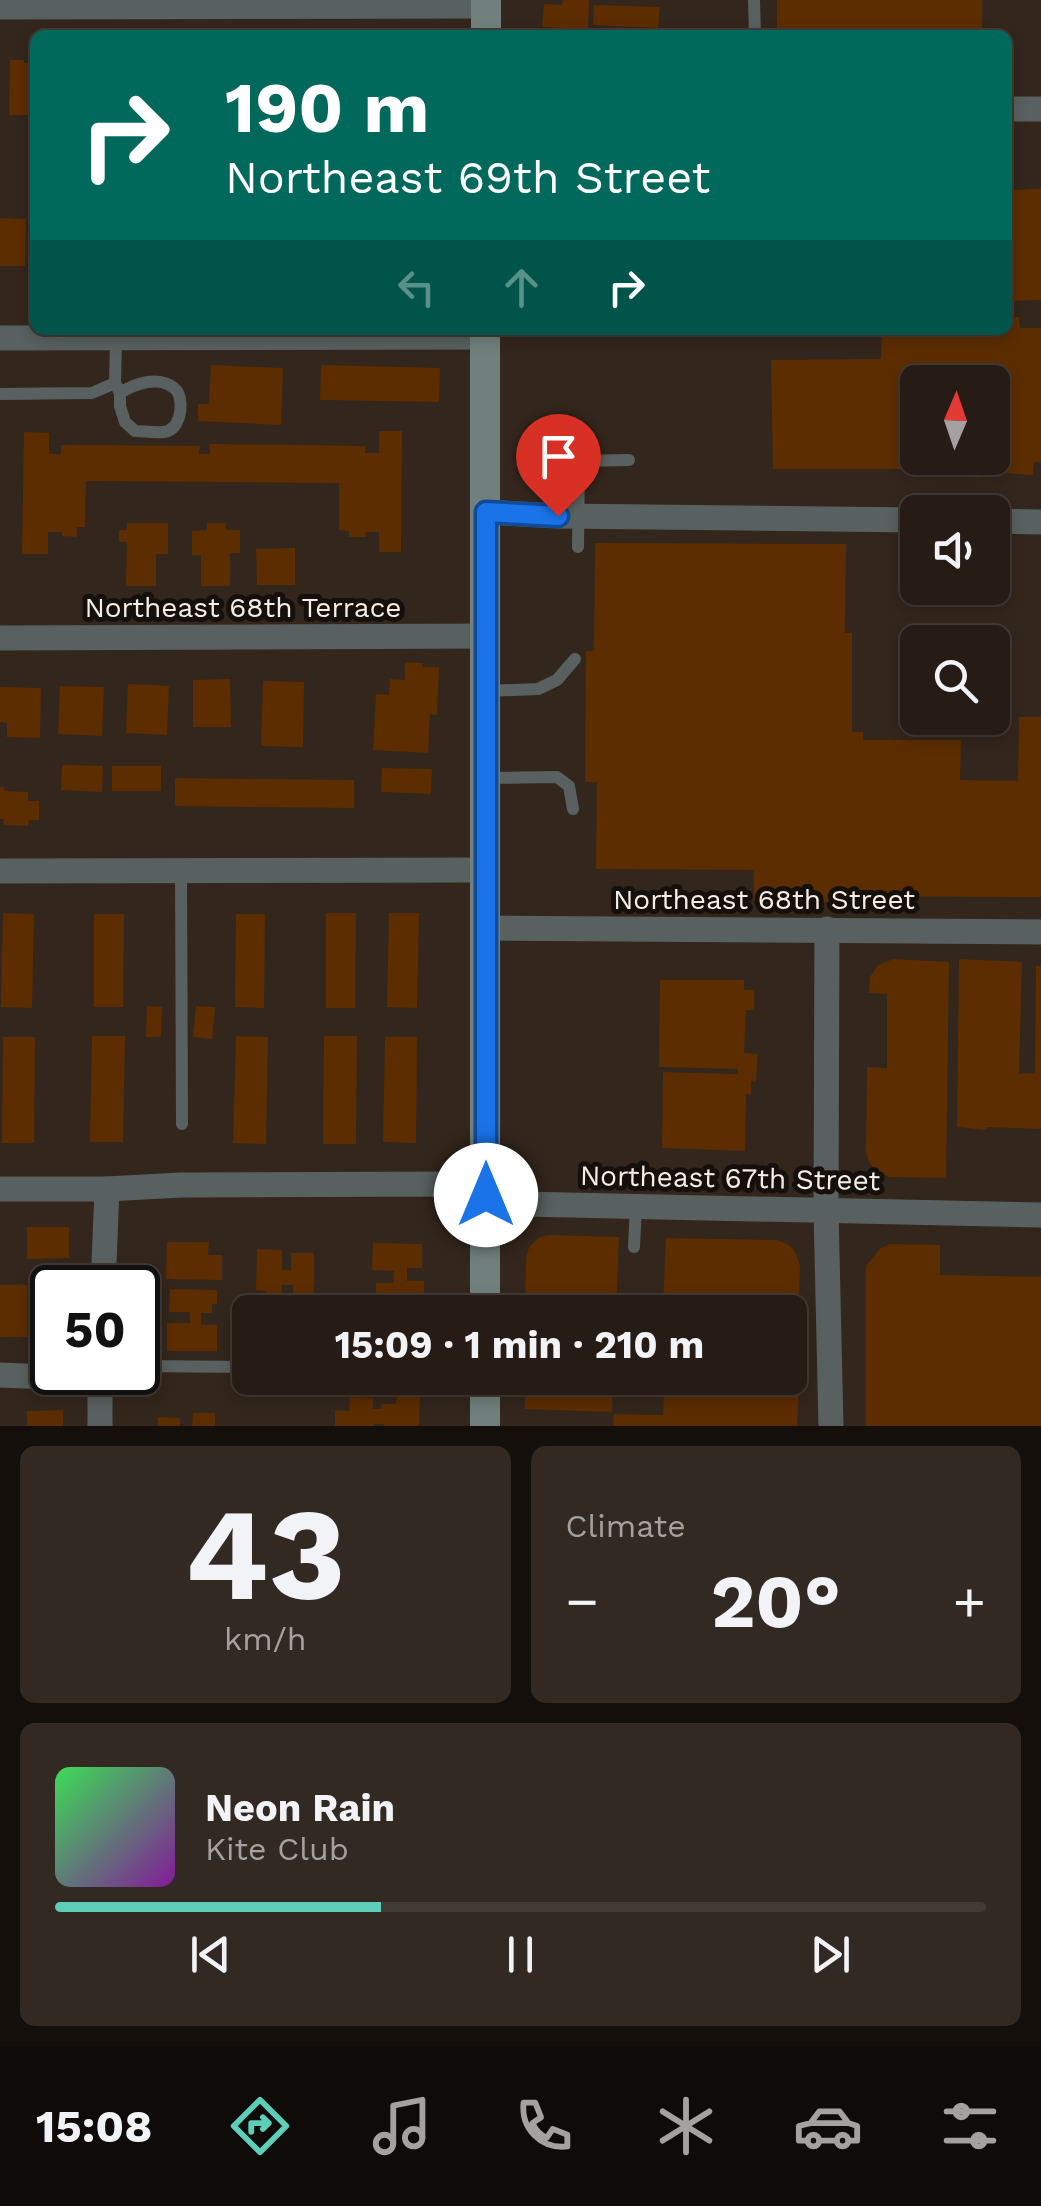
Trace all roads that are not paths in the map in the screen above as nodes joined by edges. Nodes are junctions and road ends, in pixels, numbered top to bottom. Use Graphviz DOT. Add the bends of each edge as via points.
graph roads {
  1 [pos="754,0"];
  2 [pos="0,7"];
  3 [pos="486,14"];
  4 [pos="755,30"];
  5 [pos="1012,109"];
  6 [pos="1041,109"];
  7 [pos="337,335"];
  8 [pos="485,335"];
  9 [pos="0,338"];
  10 [pos="116,338"];
  11 [pos="118,388"];
  12 [pos="0,394"];
  13 [pos="629,460"];
  14 [pos="486,512"];
  15 [pos="578,516"];
  16 [pos="900,520"];
  17 [pos="1010,521"];
  18 [pos="1041,522"];
  19 [pos="578,547"];
  20 [pos="486,636"];
  21 [pos="0,638"];
  22 [pos="575,659"];
  23 [pos="486,692"];
  24 [pos="486,778"];
  25 [pos="572,809"];
  26 [pos="0,870"];
  27 [pos="182,870"];
  28 [pos="486,870"];
  29 [pos="486,928"];
  30 [pos="827,929"];
  31 [pos="1041,932"];
  32 [pos="182,1124"];
  33 [pos="107,1189"];
  34 [pos="0,1190"];
  35 [pos="486,1195"];
  36 [pos="636,1206"];
  37 [pos="826,1210"];
  38 [pos="1041,1214"];
  39 [pos="634,1247"];
  40 [pos="104,1265"];
  41 [pos="486,1295"];
  42 [pos="160,1366"];
  43 [pos="232,1367"];
  44 [pos="0,1375"];
  45 [pos="30,1375"];
  46 [pos="99,1395"];
  47 [pos="485,1395"];
  48 [pos="100,1426"];
  49 [pos="485,1426"];
  50 [pos="830,1426"];
  1 -- 4 [label="lane"];
  2 -- 3 [label="street"];
  5 -- 6 [label="street"];
  7 -- 10 [label="street"];
  8 -- 14 [label="main road"];
  9 -- 10 [label="street"];
  10 -- 11 [label="lane"];
  11 -- 11 [label="lane" via="125,422 135,431 168,431 180,418 174,387 156,382"];
  11 -- 12 [label="lane"];
  13 -- 15 [label="lane" via="579,461"];
  14 -- 15 [label="street"];
  14 -- 20 [label="main road"];
  15 -- 16 [label="street"];
  15 -- 19 [label="lane"];
  17 -- 18 [label="street"];
  20 -- 21 [label="street, Northeast 68th Terrace"];
  20 -- 23 [label="main road"];
  22 -- 23 [label="lane" via="557,680 538,688"];
  23 -- 24 [label="main road"];
  24 -- 25 [label="lane" via="557,777 569,786"];
  24 -- 28 [label="main road"];
  26 -- 27 [label="street"];
  27 -- 28 [label="street"];
  27 -- 32 [label="lane"];
  28 -- 29 [label="main road"];
  29 -- 30 [label="street, Northeast 68th Street"];
  29 -- 35 [label="main road"];
  30 -- 31 [label="street, Northeast 68th Street"];
  30 -- 37 [label="street"];
  33 -- 34 [label="street, Northeast 67th Street"];
  33 -- 35 [label="street, Northeast 67th Street" via="447,1184"];
  33 -- 40 [label="street"];
  35 -- 36 [label="street, Northeast 67th Street" via="522,1204"];
  35 -- 41 [label="main road"];
  36 -- 37 [label="street, Northeast 67th Street"];
  36 -- 39 [label="lane"];
  37 -- 38 [label="street, Northeast 67th Street"];
  37 -- 50 [label="street"];
  42 -- 43 [label="lane"];
  44 -- 45 [label="street"];
  46 -- 48 [label="street"];
  47 -- 49 [label="main road"];
}
